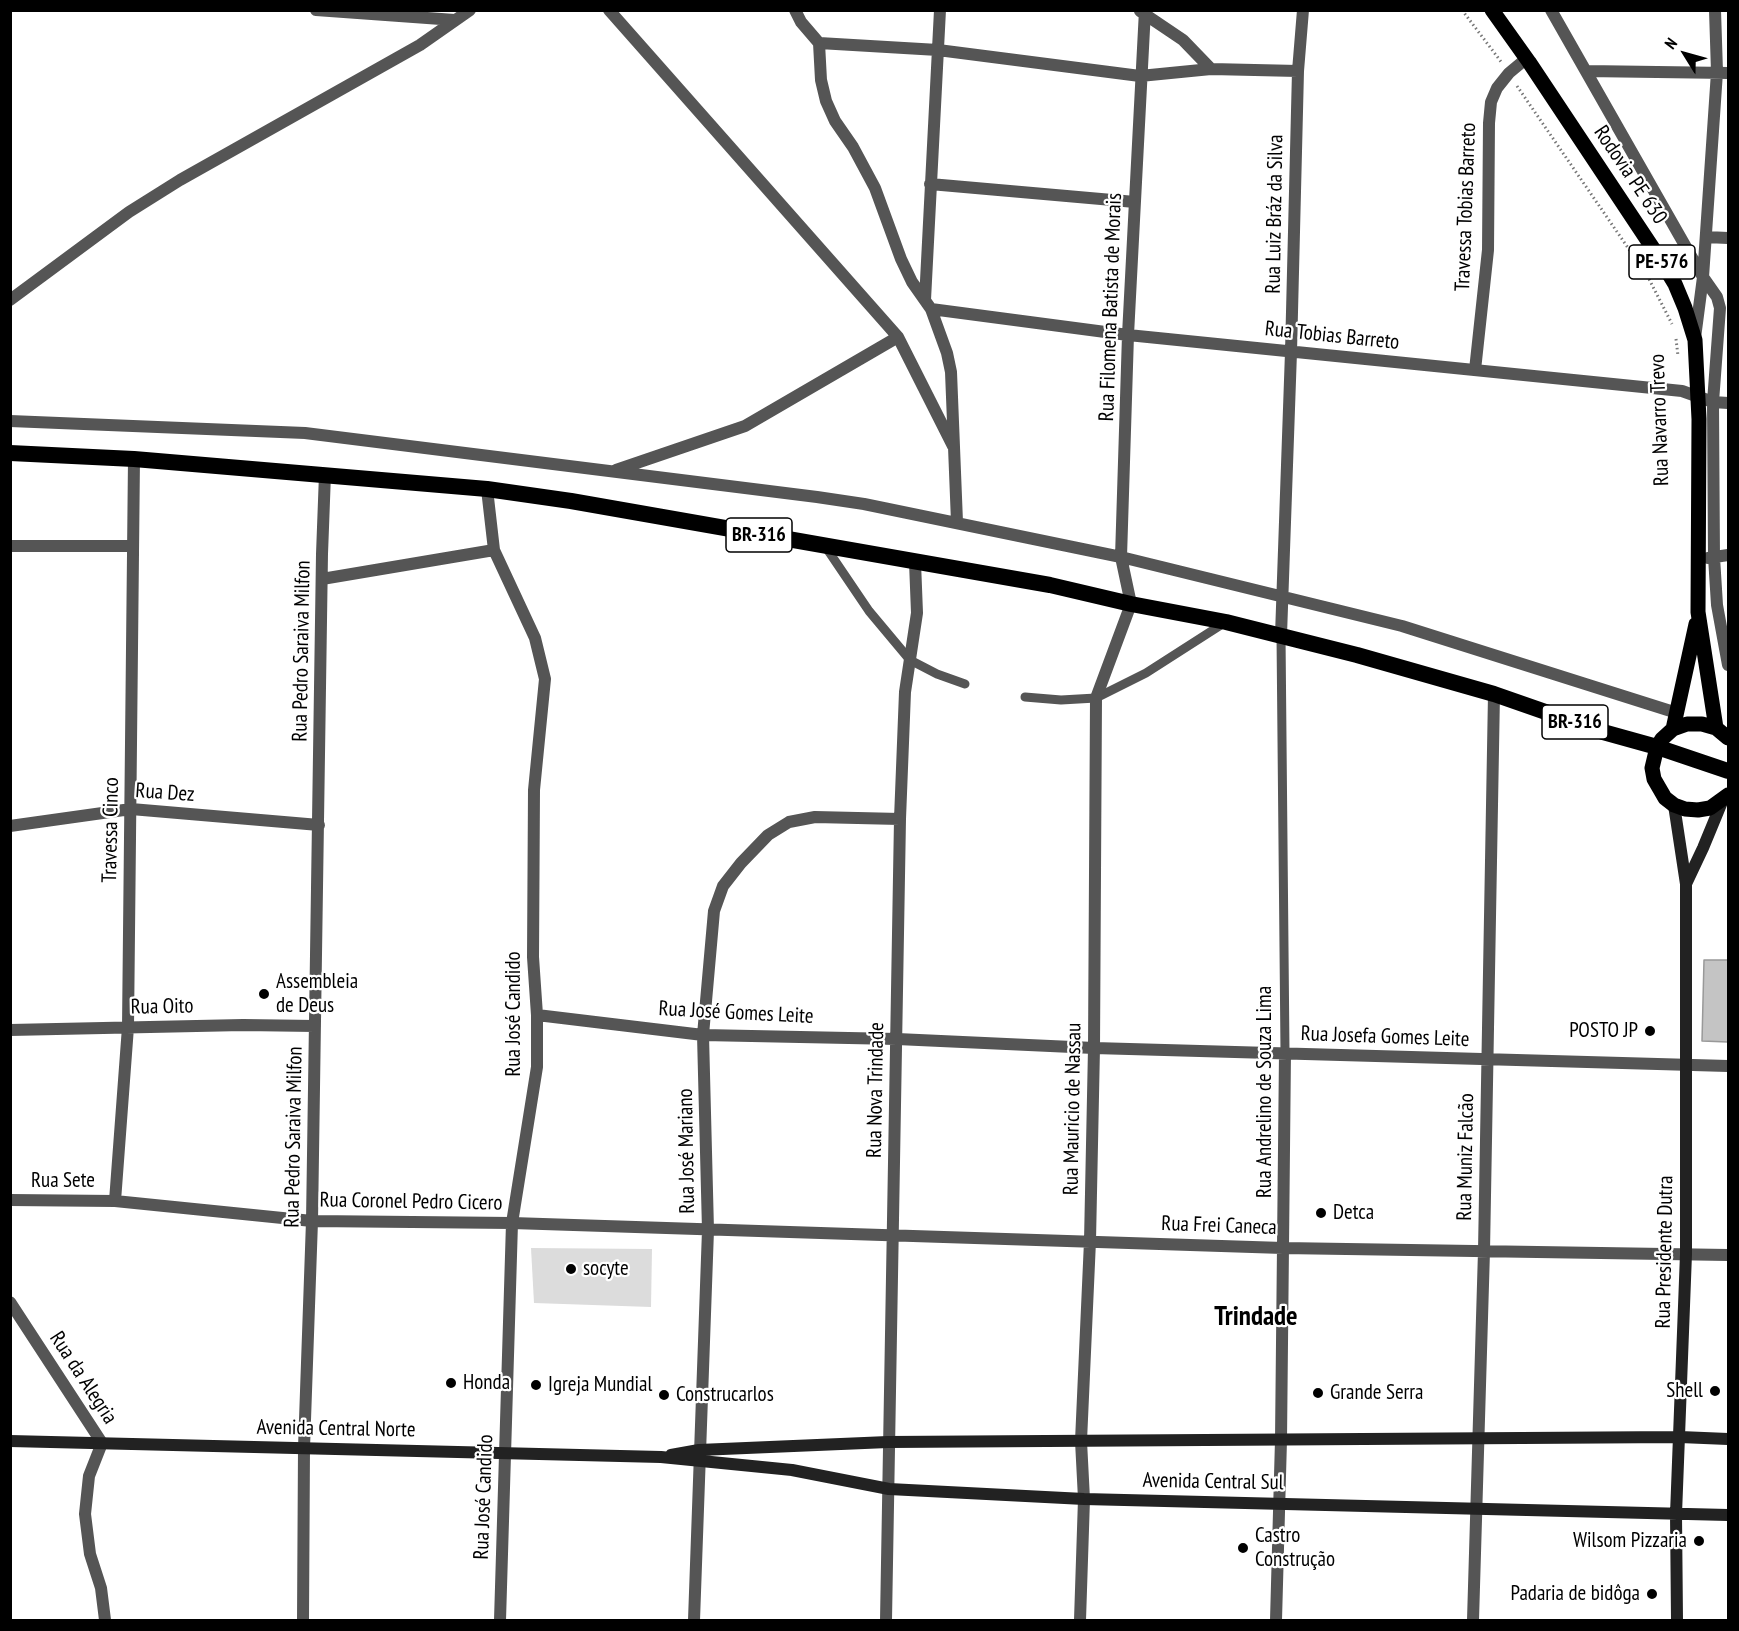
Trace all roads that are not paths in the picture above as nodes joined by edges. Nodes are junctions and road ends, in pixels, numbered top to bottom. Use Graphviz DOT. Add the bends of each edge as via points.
graph roads {
  1 [pos="316,10"];
  2 [pos="470,10"];
  3 [pos="609,10"];
  4 [pos="795,10"];
  5 [pos="940,10"];
  6 [pos="1303,10"];
  7 [pos="1492,10"];
  8 [pos="1551,10"];
  9 [pos="1714,10"];
  10 [pos="1143,11"];
  11 [pos="455,20"];
  12 [pos="819,43"];
  13 [pos="938,50"];
  14 [pos="1527,58"];
  15 [pos="1211,69"];
  16 [pos="1298,71"];
  17 [pos="1586,71"];
  18 [pos="1723,73"];
  19 [pos="1140,76"];
  20 [pos="930,184"];
  21 [pos="1135,202"];
  22 [pos="1706,237"];
  23 [pos="1728,238"];
  24 [pos="1703,277"];
  25 [pos="10,300"];
  26 [pos="928,305"];
  27 [pos="1128,336"];
  28 [pos="898,337"];
  29 [pos="1695,340"];
  30 [pos="1291,352"];
  31 [pos="1475,370"];
  32 [pos="1698,396"];
  33 [pos="1713,402"];
  34 [pos="1728,403"];
  35 [pos="10,421"];
  36 [pos="953,446"];
  37 [pos="10,453"];
  38 [pos="134,459"];
  39 [pos="612,472"];
  40 [pos="325,474"];
  41 [pos="487,489"];
  42 [pos="957,522"];
  43 [pos="10,546"];
  44 [pos="133,546"];
  45 [pos="825,546"];
  46 [pos="494,550"];
  47 [pos="1728,555"];
  48 [pos="1121,557"];
  49 [pos="1714,557"];
  50 [pos="1698,559"];
  51 [pos="915,562"];
  52 [pos="322,579"];
  53 [pos="1281,598"];
  54 [pos="1131,604"];
  55 [pos="1698,612"];
  56 [pos="1226,622"];
  57 [pos="1281,635"];
  58 [pos="910,660"];
  59 [pos="1728,665"];
  60 [pos="965,684"];
  61 [pos="1494,694"];
  62 [pos="1025,697"];
  63 [pos="1096,698"];
  64 [pos="1677,713"];
  65 [pos="1716,728"];
  66 [pos="1673,729"];
  67 [pos="1728,738"];
  68 [pos="1657,747"];
  69 [pos="1728,771"];
  70 [pos="1725,798"];
  71 [pos="1674,805"];
  72 [pos="131,809"];
  73 [pos="900,819"];
  74 [pos="319,825"];
  75 [pos="10,826"];
  76 [pos="1686,884"];
  77 [pos="537,1015"];
  78 [pos="315,1026"];
  79 [pos="128,1027"];
  80 [pos="10,1030"];
  81 [pos="703,1035"];
  82 [pos="897,1038"];
  83 [pos="1094,1048"];
  84 [pos="1285,1052"];
  85 [pos="1487,1060"];
  86 [pos="1686,1065"];
  87 [pos="1728,1066"];
  88 [pos="10,1200"];
  89 [pos="115,1201"];
  90 [pos="312,1221"];
  91 [pos="512,1223"];
  92 [pos="708,1230"];
  93 [pos="892,1235"];
  94 [pos="1090,1241"];
  95 [pos="1283,1248"];
  96 [pos="1485,1251"];
  97 [pos="1686,1254"];
  98 [pos="1728,1255"];
  99 [pos="10,1302"];
  100 [pos="1680,1437"];
  101 [pos="1479,1439"];
  102 [pos="1728,1439"];
  103 [pos="1281,1440"];
  104 [pos="10,1441"];
  105 [pos="1081,1441"];
  106 [pos="888,1442"];
  107 [pos="102,1443"];
  108 [pos="304,1448"];
  109 [pos="505,1453"];
  110 [pos="699,1457"];
  111 [pos="889,1489"];
  112 [pos="1084,1499"];
  113 [pos="1280,1503"];
  114 [pos="1476,1508"];
  115 [pos="1676,1514"];
  116 [pos="1728,1515"];
  117 [pos="105,1620"];
  118 [pos="303,1620"];
  119 [pos="500,1620"];
  120 [pos="694,1620"];
  121 [pos="886,1620"];
  122 [pos="1080,1620"];
  123 [pos="1276,1620"];
  124 [pos="1473,1620"];
  125 [pos="1677,1620"];
  1 -- 11 [label="street"];
  2 -- 11 [label="street"];
  3 -- 28 [label="street"];
  4 -- 12 [label="street"];
  5 -- 13 [label="street"];
  6 -- 16 [label="street, Rua Luiz Bráz da Silva"];
  7 -- 14 [label="main road, Rodovia PE 630 / PE-576"];
  8 -- 17 [label="street"];
  9 -- 18 [label="street, Rua Navarro Trevo"];
  10 -- 15 [label="street" via="1183,40"];
  10 -- 19 [label="street, Rua Filomena Batista de Morais"];
  11 -- 25 [label="street" via="420,45 129,212"];
  12 -- 13 [label="street"];
  12 -- 26 [label="street" via="826,101 874,188 901,259"];
  13 -- 19 [label="street"];
  13 -- 20 [label="street"];
  14 -- 29 [label="main road, Rodovia PE 630 / PE-576" via="1675,284"];
  14 -- 31 [label="street, Travessa Tobias Barreto" via="1509,73 1491,102 1488,250"];
  15 -- 16 [label="street"];
  15 -- 19 [label="street"];
  16 -- 30 [label="street, Rua Luiz Bráz da Silva"];
  17 -- 18 [label="street"];
  17 -- 24 [label="street"];
  18 -- 22 [label="street, Rua Navarro Trevo"];
  19 -- 21 [label="street, Rua Filomena Batista de Morais"];
  20 -- 21 [label="street"];
  20 -- 26 [label="street"];
  21 -- 27 [label="street, Rua Filomena Batista de Morais"];
  22 -- 23 [label="street"];
  22 -- 24 [label="street, Rua Navarro Trevo"];
  24 -- 29 [label="street, Rua Navarro Trevo"];
  24 -- 33 [label="street" via="1720,308"];
  26 -- 27 [label="street, Rua Tobias Barreto"];
  26 -- 36 [label="street" via="951,372"];
  27 -- 30 [label="street, Rua Tobias Barreto"];
  27 -- 48 [label="street, Rua Filomena Batista de Morais"];
  28 -- 36 [label="street"];
  28 -- 39 [label="street" via="745,426"];
  29 -- 32 [label="main road, Rodovia PE 630 / PE-576"];
  30 -- 31 [label="street, Rua Tobias Barreto"];
  30 -- 53 [label="street, Rua Luiz Bráz da Silva"];
  31 -- 32 [label="street, Rua Tobias Barreto" via="1682,391"];
  32 -- 33 [label="street, Rua Tobias Barreto"];
  32 -- 50 [label="main road, Rodovia PE 630 / PE-576"];
  33 -- 34 [label="street, Rua Tobias Barreto"];
  33 -- 49 [label="street"];
  35 -- 39 [label="street" via="305,433"];
  36 -- 42 [label="street"];
  37 -- 38 [label="highway, BR-316"];
  38 -- 40 [label="highway, BR-316"];
  38 -- 44 [label="street, Travessa Cinco"];
  39 -- 42 [label="street" via="817,496"];
  40 -- 41 [label="highway, BR-316"];
  40 -- 52 [label="street, Rua Pedro Saraiva Milfon"];
  41 -- 45 [label="highway, BR-316"];
  41 -- 46 [label="street, Rua José Candido"];
  42 -- 48 [label="street"];
  43 -- 44 [label="street"];
  44 -- 72 [label="street, Travessa Cinco"];
  45 -- 51 [label="highway, BR-316"];
  45 -- 58 [label="lane"];
  46 -- 52 [label="street"];
  46 -- 77 [label="street, Rua José Candido" via="535,638 545,679 534,790 533,957"];
  47 -- 49 [label="street"];
  48 -- 53 [label="street"];
  48 -- 54 [label="street, Rua Filomena Batista de Morais"];
  49 -- 50 [label="street"];
  49 -- 59 [label="street" via="1717,604"];
  50 -- 55 [label="main road, PE-576"];
  51 -- 54 [label="highway, BR-316" via="1050,585"];
  51 -- 58 [label="street, Rua Nova Trindade" via="916,613"];
  52 -- 74 [label="street, Rua Pedro Saraiva Milfon"];
  53 -- 57 [label="street, Rua Luiz Bráz da Silva"];
  53 -- 64 [label="street" via="1402,626"];
  54 -- 56 [label="highway, BR-316"];
  54 -- 63 [label="street, Rua Mauricio de Nassau"];
  55 -- 64 [label="main road, PE-576"];
  55 -- 65 [label="main road, PE-576"];
  56 -- 57 [label="highway, BR-316"];
  56 -- 63 [label="lane" via="1146,673"];
  57 -- 61 [label="highway, BR-316"];
  57 -- 84 [label="lane, Rua Andrelino de Souza Lima"];
  58 -- 60 [label="lane"];
  58 -- 73 [label="street, Rua Nova Trindade"];
  61 -- 68 [label="highway, BR-316"];
  61 -- 85 [label="street, Rua Muniz Falcão"];
  62 -- 63 [label="lane"];
  63 -- 83 [label="street, Rua Mauricio de Nassau"];
  64 -- 66 [label="main road, PE-576"];
  65 -- 66 [label="main road" via="1687,724"];
  65 -- 67 [label="main road"];
  66 -- 68 [label="main road"];
  68 -- 69 [label="highway, BR-316"];
  68 -- 71 [label="main road" via="1653,779"];
  70 -- 71 [label="main road" via="1710,808 1698,810"];
  70 -- 76 [label="main road"];
  71 -- 76 [label="main road, Rua Presidente Dutra"];
  72 -- 74 [label="street, Rua Dez"];
  72 -- 75 [label="street, Rua Dez"];
  72 -- 79 [label="street, Travessa Cinco"];
  73 -- 81 [label="street, Rua José Mariano" via="815,816 789,822 768,835 741,863 723,886 714,911"];
  73 -- 82 [label="street, Rua Nova Trindade"];
  74 -- 78 [label="street, Rua Pedro Saraiva Milfon"];
  76 -- 86 [label="main road, Rua Presidente Dutra"];
  77 -- 81 [label="street, Rua José Gomes Leite"];
  77 -- 91 [label="street, Rua José Candido" via="537,1067"];
  78 -- 79 [label="street, Rua Oito"];
  78 -- 90 [label="street, Rua Pedro Saraiva Milfon"];
  79 -- 80 [label="street, Rua Oito"];
  79 -- 89 [label="street, Travessa Cinco"];
  81 -- 82 [label="street, Rua José Gomes Leite"];
  81 -- 92 [label="street, Rua José Mariano"];
  82 -- 83 [label="street, Rua Josefa Gomes Leite"];
  82 -- 93 [label="street, Rua Nova Trindade"];
  83 -- 84 [label="street, Rua Josefa Gomes Leite"];
  83 -- 94 [label="street, Rua Mauricio de Nassau"];
  84 -- 85 [label="street, Rua Josefa Gomes Leite"];
  84 -- 95 [label="street, Rua Andrelino de Souza Lima"];
  85 -- 86 [label="street, Rua Josefa Gomes Leite"];
  85 -- 96 [label="street, Rua Muniz Falcão"];
  86 -- 87 [label="street, Rua Josefa Gomes Leite"];
  86 -- 97 [label="main road, Rua Presidente Dutra"];
  88 -- 89 [label="street, Rua Sete"];
  89 -- 90 [label="street, Rua Coronel Pedro Cicero"];
  90 -- 91 [label="street, Rua Coronel Pedro Cicero"];
  90 -- 108 [label="street, Rua Pedro Saraiva Milfon"];
  91 -- 92 [label="street, Rua Coronel Pedro Cicero"];
  91 -- 109 [label="street, Rua José Candido"];
  92 -- 93 [label="street, Rua Frei Caneca"];
  92 -- 110 [label="street, Rua José Mariano"];
  93 -- 94 [label="street, Rua Frei Caneca"];
  93 -- 106 [label="street, Rua Nova Trindade"];
  94 -- 95 [label="street, Rua Frei Caneca"];
  94 -- 105 [label="street, Rua Mauricio de Nassau"];
  95 -- 96 [label="street, Rua Frei Caneca"];
  95 -- 103 [label="street, Rua Andrelino de Souza Lima"];
  96 -- 97 [label="street, Rua Frei Caneca"];
  96 -- 101 [label="street, Rua Muniz Falcão"];
  97 -- 98 [label="street, Rua Frei Caneca"];
  97 -- 100 [label="main road, Rua Presidente Dutra"];
  99 -- 107 [label="street, Rua da Alegria"];
  100 -- 101 [label="main road, Avenida Central Sul"];
  100 -- 102 [label="main road, Avenida Central Sul"];
  100 -- 115 [label="main road, Rua Presidente Dutra"];
  101 -- 103 [label="main road, Avenida Central Sul"];
  101 -- 114 [label="street, Rua Muniz Falcão"];
  103 -- 105 [label="main road, Avenida Central Sul"];
  103 -- 113 [label="street, Rua Andrelino de Souza Lima"];
  104 -- 107 [label="main road, Avenida Central Norte"];
  105 -- 106 [label="main road, Avenida Central Sul"];
  105 -- 112 [label="street, Rua Mauricio de Nassau"];
  106 -- 110 [label="main road, Avenida Central Sul"];
  106 -- 111 [label="street, Rua Nova Trindade"];
  107 -- 108 [label="main road, Avenida Central Norte"];
  107 -- 117 [label="street, Rua da Alegria" via="89,1476 85,1514"];
  108 -- 109 [label="main road, Avenida Central Norte"];
  108 -- 118 [label="street, Rua Pedro Saraiva Milfon"];
  109 -- 110 [label="main road, Avenida Central Norte"];
  109 -- 119 [label="street, Rua José Candido"];
  110 -- 111 [label="main road, Avenida Central Sul"];
  110 -- 120 [label="street, Rua José Mariano"];
  111 -- 112 [label="main road, Avenida Central Sul"];
  111 -- 121 [label="street, Rua Nova Trindade"];
  112 -- 113 [label="main road, Avenida Central Sul"];
  112 -- 122 [label="street, Rua Mauricio de Nassau"];
  113 -- 114 [label="main road, Avenida Central Sul"];
  113 -- 123 [label="street, Rua Andrelino de Souza Lima"];
  114 -- 115 [label="main road, Avenida Central Sul"];
  114 -- 124 [label="street, Rua Muniz Falcão"];
  115 -- 116 [label="main road, Avenida Central Sul"];
  115 -- 125 [label="main road, Rua Presidente Dutra"];
}
